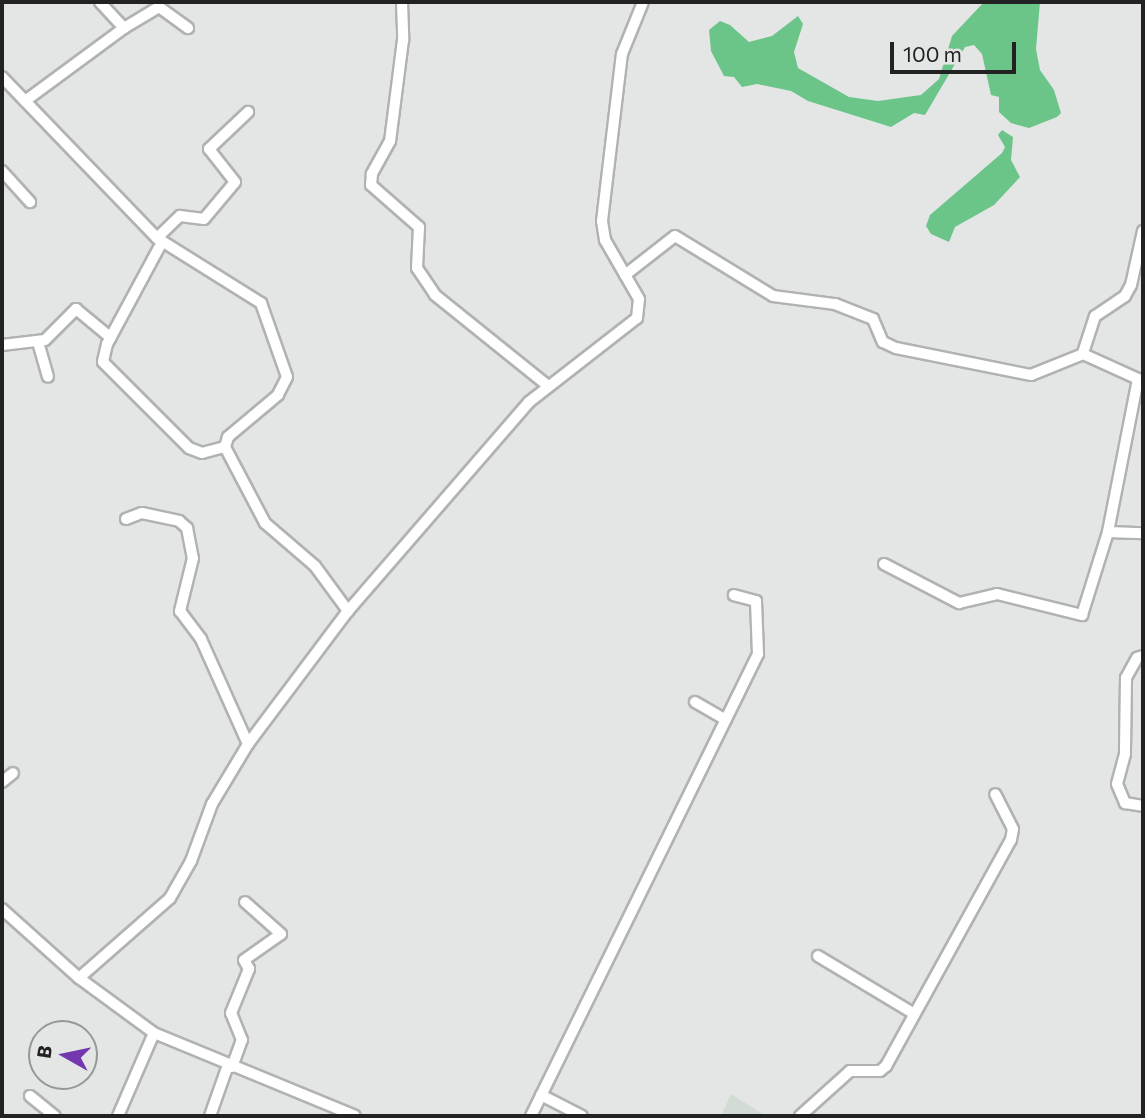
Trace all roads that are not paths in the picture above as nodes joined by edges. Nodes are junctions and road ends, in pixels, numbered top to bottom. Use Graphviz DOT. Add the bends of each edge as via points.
graph roads {
  1 [pos="100,2"];
  2 [pos="401,2"];
  3 [pos="643,2"];
  4 [pos="124,28"];
  5 [pos="188,28"];
  6 [pos="2,77"];
  7 [pos="25,102"];
  8 [pos="248,112"];
  9 [pos="2,171"];
  10 [pos="30,202"];
  11 [pos="1143,231"];
  12 [pos="160,240"];
  13 [pos="625,275"];
  14 [pos="111,338"];
  15 [pos="38,342"];
  16 [pos="2,345"];
  17 [pos="1083,354"];
  18 [pos="48,377"];
  19 [pos="547,385"];
  20 [pos="225,447"];
  21 [pos="126,519"];
  22 [pos="1108,532"];
  23 [pos="1143,533"];
  24 [pos="884,564"];
  25 [pos="734,595"];
  26 [pos="348,611"];
  27 [pos="1143,656"];
  28 [pos="695,702"];
  29 [pos="724,719"];
  30 [pos="247,744"];
  31 [pos="13,773"];
  32 [pos="2,782"];
  33 [pos="995,794"];
  34 [pos="1143,806"];
  35 [pos="245,902"];
  36 [pos="2,909"];
  37 [pos="818,956"];
  38 [pos="79,978"];
  39 [pos="913,1013"];
  40 [pos="154,1033"];
  41 [pos="230,1066"];
  42 [pos="541,1095"];
  43 [pos="30,1096"];
  44 [pos="55,1116"];
  45 [pos="118,1116"];
  46 [pos="210,1116"];
  47 [pos="355,1116"];
  48 [pos="531,1116"];
  49 [pos="582,1116"];
  50 [pos="800,1116"];
  1 -- 4 [label="street"];
  2 -- 19 [label="street" via="403,40 391,136 371,184 419,227 416,268 435,295"];
  3 -- 13 [label="street" via="622,54 602,221 605,240"];
  4 -- 5 [label="street" via="159,7"];
  4 -- 7 [label="street"];
  6 -- 7 [label="street"];
  7 -- 12 [label="street"];
  8 -- 12 [label="street" via="208,152 236,182 204,219 186,213"];
  9 -- 10 [label="street"];
  11 -- 17 [label="street" via="1131,285 1125,296 1095,316"];
  12 -- 14 [label="street"];
  12 -- 20 [label="street" via="257,299 284,364 287,377 278,395 228,437"];
  13 -- 17 [label="street" via="675,236 773,296 835,304 873,319 883,342 896,348 1031,375"];
  13 -- 19 [label="street" via="639,299 637,318"];
  14 -- 15 [label="street" via="76,309"];
  14 -- 20 [label="street" via="102,357 105,366 184,443 202,453"];
  15 -- 16 [label="street"];
  15 -- 18 [label="street"];
  17 -- 22 [label="street" via="1138,379"];
  19 -- 26 [label="street"];
  20 -- 26 [label="street" via="265,523 315,566"];
  21 -- 30 [label="street" via="142,513 180,521 187,527 193,558 180,611 201,639"];
  22 -- 23 [label="street"];
  22 -- 24 [label="street" via="1082,615 997,594 959,603"];
  25 -- 29 [label="street" via="756,601 760,643"];
  26 -- 30 [label="street"];
  27 -- 34 [label="street" via="1137,658 1126,678 1125,754 1117,784 1125,803"];
  28 -- 29 [label="street"];
  29 -- 42 [label="street"];
  30 -- 38 [label="street" via="212,804 191,861 170,898"];
  31 -- 32 [label="street"];
  33 -- 39 [label="street" via="1013,829 1012,841"];
  35 -- 41 [label="street" via="281,934 244,960 249,969 231,1013 242,1040"];
  36 -- 38 [label="street"];
  37 -- 39 [label="street"];
  38 -- 40 [label="street"];
  39 -- 50 [label="street" via="882,1070 853,1069"];
  40 -- 41 [label="street"];
  40 -- 45 [label="street"];
  41 -- 46 [label="street"];
  41 -- 47 [label="street"];
  42 -- 48 [label="street"];
  42 -- 49 [label="street"];
  43 -- 44 [label="street"];
}
